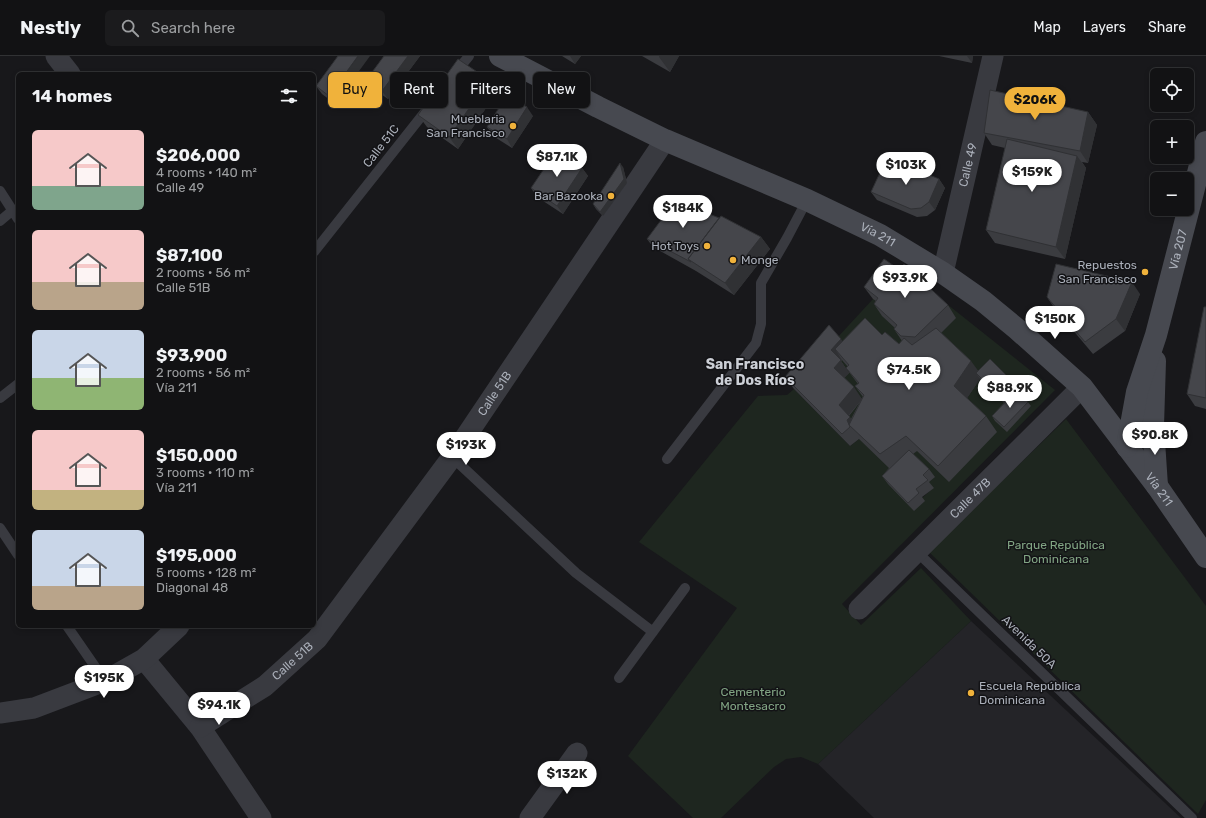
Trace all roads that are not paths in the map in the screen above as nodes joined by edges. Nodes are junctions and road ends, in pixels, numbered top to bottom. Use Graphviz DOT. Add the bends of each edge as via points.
graph roads {
  1 [pos="56,56"];
  2 [pos="469,56"];
  3 [pos="500,56"];
  4 [pos="994,56"];
  5 [pos="68,72"];
  6 [pos="449,80"];
  7 [pos="428,108"];
  8 [pos="665,140"];
  9 [pos="1206,142"];
  10 [pos="0,191"];
  11 [pos="807,200"];
  12 [pos="15,214"];
  13 [pos="0,221"];
  14 [pos="316,249"];
  15 [pos="943,273"];
  16 [pos="1156,335"];
  17 [pos="16,386"];
  18 [pos="1082,387"];
  19 [pos="0,398"];
  20 [pos="1127,447"];
  21 [pos="452,457"];
  22 [pos="667,459"];
  23 [pos="1156,486"];
  24 [pos="0,528"];
  25 [pos="16,551"];
  26 [pos="916,551"];
  27 [pos="1206,557"];
  28 [pos="684,588"];
  29 [pos="859,609"];
  30 [pos="68,628"];
  31 [pos="177,628"];
  32 [pos="653,632"];
  33 [pos="144,659"];
  34 [pos="619,678"];
  35 [pos="104,681"];
  36 [pos="0,713"];
  37 [pos="200,727"];
  38 [pos="577,753"];
  39 [pos="261,818"];
  40 [pos="530,818"];
  41 [pos="1192,818"];
  1 -- 5 [label="street"];
  2 -- 6 [label="lane"];
  3 -- 8 [label="main road, Vía 211"];
  4 -- 15 [label="street, Calle 49"];
  7 -- 14 [label="lane, Calle 51C"];
  8 -- 11 [label="main road, Vía 211"];
  8 -- 21 [label="street, Calle 51B"];
  9 -- 16 [label="main road, Vía 207"];
  10 -- 12 [label="lane"];
  11 -- 15 [label="main road, Vía 211" via="880,235"];
  11 -- 22 [label="lane" via="761,283 761,324 756,344"];
  12 -- 13 [label="lane"];
  15 -- 18 [label="main road, Vía 211" via="994,311"];
  16 -- 20 [label="main road, Vía 207" via="1137,392"];
  16 -- 23 [label="main road, Vía 207" via="1153,426"];
  17 -- 19 [label="lane"];
  18 -- 20 [label="main road, Vía 211"];
  18 -- 26 [label="street, Calle 47B"];
  20 -- 23 [label="main road, Vía 211"];
  21 -- 32 [label="lane" via="576,573"];
  21 -- 37 [label="street, Calle 51B" via="317,639 265,686"];
  23 -- 27 [label="main road, Vía 211"];
  24 -- 25 [label="lane"];
  26 -- 29 [label="street, Calle 47B"];
  26 -- 41 [label="lane, Avenida 50A"];
  28 -- 32 [label="lane"];
  30 -- 35 [label="lane"];
  31 -- 33 [label="street"];
  32 -- 34 [label="lane"];
  33 -- 35 [label="street"];
  33 -- 37 [label="street"];
  35 -- 36 [label="street" via="34,708"];
  37 -- 39 [label="street"];
  38 -- 40 [label="street"];
}
